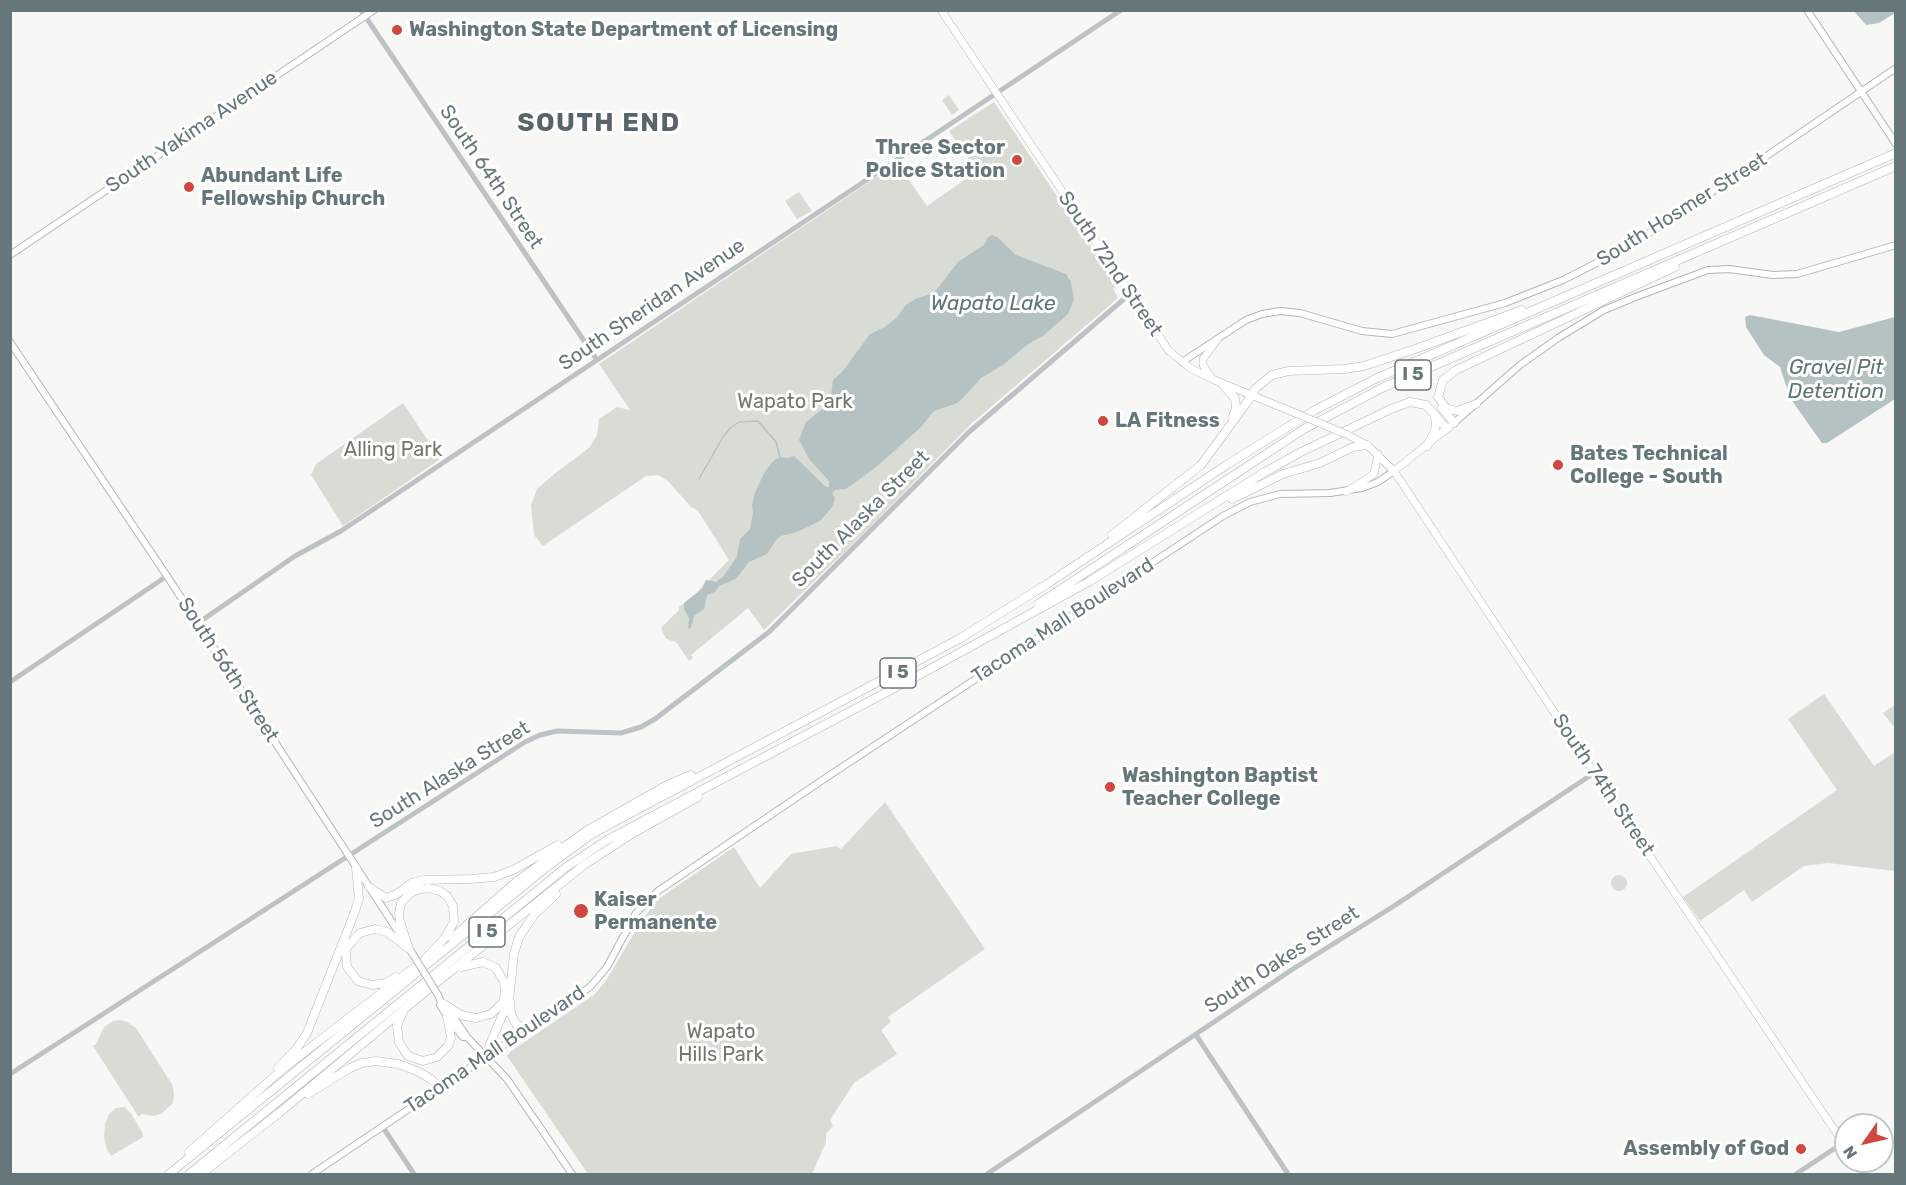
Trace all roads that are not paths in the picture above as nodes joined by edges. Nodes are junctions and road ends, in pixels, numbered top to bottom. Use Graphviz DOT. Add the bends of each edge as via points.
graph roads {
  1 [pos="374,10"];
  2 [pos="940,10"];
  3 [pos="1121,10"];
  4 [pos="1806,10"];
  5 [pos="363,13"];
  6 [pos="1896,68"];
  7 [pos="1861,92"];
  8 [pos="996,94"];
  9 [pos="1895,144"];
  10 [pos="1896,153"];
  11 [pos="1896,166"];
  12 [pos="1736,236"];
  13 [pos="1896,245"];
  14 [pos="10,255"];
  15 [pos="1577,291"];
  16 [pos="1131,293"];
  17 [pos="1217,340"];
  18 [pos="10,342"];
  19 [pos="597,360"];
  20 [pos="1182,362"];
  21 [pos="1212,380"];
  22 [pos="1221,383"];
  23 [pos="1251,396"];
  24 [pos="1438,397"];
  25 [pos="1476,404"];
  26 [pos="1431,410"];
  27 [pos="1450,426"];
  28 [pos="1226,432"];
  29 [pos="1348,435"];
  30 [pos="1367,445"];
  31 [pos="1427,446"];
  32 [pos="1378,454"];
  33 [pos="1394,471"];
  34 [pos="1346,492"];
  35 [pos="1178,528"];
  36 [pos="1068,570"];
  37 [pos="167,576"];
  38 [pos="198,623"];
  39 [pos="965,649"];
  40 [pos="10,682"];
  41 [pos="812,731"];
  42 [pos="720,764"];
  43 [pos="1594,773"];
  44 [pos="586,831"];
  45 [pos="628,837"];
  46 [pos="348,856"];
  47 [pos="356,868"];
  48 [pos="369,887"];
  49 [pos="412,952"];
  50 [pos="419,964"];
  51 [pos="513,979"];
  52 [pos="439,980"];
  53 [pos="431,987"];
  54 [pos="441,1000"];
  55 [pos="447,1016"];
  56 [pos="532,1027"];
  57 [pos="1196,1035"];
  58 [pos="467,1037"];
  59 [pos="487,1056"];
  60 [pos="10,1074"];
  61 [pos="439,1088"];
  62 [pos="234,1111"];
  63 [pos="279,1113"];
  64 [pos="382,1126"];
  65 [pos="1834,1129"];
  66 [pos="1834,1152"];
  67 [pos="167,1174"];
  68 [pos="189,1174"];
  69 [pos="201,1174"];
  70 [pos="312,1174"];
  71 [pos="414,1174"];
  72 [pos="572,1174"];
  73 [pos="987,1174"];
  74 [pos="1288,1174"];
  75 [pos="1796,1174"];
  1 -- 5 [label="main road, South Yakima Avenue"];
  2 -- 8 [label="main road, South 72nd Street"];
  3 -- 8 [label="street, South Sheridan Avenue"];
  4 -- 7 [label="main road"];
  5 -- 14 [label="main road, South Yakima Avenue"];
  5 -- 19 [label="street, South 64th Street"];
  6 -- 7 [label="main road, South Hosmer Street"];
  7 -- 9 [label="main road"];
  7 -- 17 [label="main road, South Hosmer Street" via="1628,248 1530,293 1392,334 1362,331 1280,311 1251,318"];
  8 -- 16 [label="main road, South 72nd Street"];
  8 -- 19 [label="street, South Sheridan Avenue"];
  10 -- 15 [label="highway, I 5"];
  11 -- 12 [label="highway, I 5"];
  12 -- 24 [label="highway" via="1454,371 1441,382"];
  12 -- 39 [label="highway, I 5" via="1340,409 1245,466"];
  13 -- 25 [label="main road, Tacoma Mall Boulevard" via="1797,274 1729,269 1694,274 1592,317 1520,365"];
  15 -- 23 [label="highway" via="1371,364 1275,374"];
  15 -- 36 [label="highway, I 5" via="1315,410"];
  16 -- 20 [label="main road, South 72nd Street" via="1161,341"];
  16 -- 46 [label="street, South Alaska Street" via="969,432 776,626 655,719 618,733 564,730 535,737"];
  17 -- 20 [label="main road, South Hosmer Street"];
  17 -- 21 [label="main road" via="1203,360"];
  18 -- 37 [label="main road, South 56th Street"];
  19 -- 38 [label="street, South Sheridan Avenue"];
  20 -- 21 [label="main road, South 72nd Street"];
  21 -- 22 [label="main road, South 72nd Street"];
  22 -- 23 [label="main road, South 72nd Street"];
  22 -- 28 [label="highway" via="1236,404"];
  23 -- 28 [label="highway"];
  23 -- 29 [label="main road, South 72nd Street, bridge"];
  24 -- 25 [label="highway" via="1449,411"];
  24 -- 27 [label="highway"];
  25 -- 27 [label="main road, Tacoma Mall Boulevard"];
  26 -- 27 [label="highway"];
  26 -- 31 [label="highway" via="1436,428"];
  26 -- 35 [label="highway" via="1414,402 1391,409 1265,472"];
  27 -- 31 [label="main road, Tacoma Mall Boulevard"];
  28 -- 36 [label="highway" via="1193,472"];
  29 -- 30 [label="main road, South 74th Street"];
  30 -- 32 [label="main road, South 74th Street"];
  30 -- 35 [label="highway" via="1283,474"];
  31 -- 33 [label="main road, Tacoma Mall Boulevard"];
  32 -- 33 [label="main road, South 74th Street"];
  32 -- 34 [label="main road" via="1374,474"];
  33 -- 34 [label="main road, Tacoma Mall Boulevard" via="1374,484"];
  33 -- 43 [label="main road, South 74th Street"];
  34 -- 56 [label="main road, Tacoma Mall Boulevard" via="1287,493 1263,497 1231,511 658,891 636,913 599,977"];
  35 -- 39 [label="highway"];
  36 -- 42 [label="highway, I 5" via="925,658"];
  37 -- 38 [label="main road, South 56th Street"];
  37 -- 40 [label="street"];
  38 -- 46 [label="main road, South 56th Street"];
  39 -- 41 [label="highway, I 5"];
  41 -- 45 [label="highway"];
  41 -- 68 [label="highway, I 5" via="584,854"];
  42 -- 44 [label="highway" via="669,784"];
  42 -- 67 [label="highway, I 5" via="571,849"];
  43 -- 57 [label="street, South Oakes Street"];
  43 -- 65 [label="main road, South 74th Street"];
  44 -- 48 [label="highway" via="494,877 424,880 390,897"];
  44 -- 50 [label="highway" via="516,882"];
  45 -- 51 [label="highway" via="557,893 528,922 516,947"];
  45 -- 52 [label="highway" via="584,865"];
  46 -- 47 [label="main road, South 56th Street"];
  46 -- 60 [label="street, South Alaska Street"];
  47 -- 48 [label="main road, South 56th Street"];
  47 -- 62 [label="highway" via="360,891 357,905 304,1039"];
  48 -- 49 [label="main road, South 56th Street"];
  49 -- 50 [label="highway" via="384,930 369,929 351,941 346,961 353,976 369,985 386,983"];
  49 -- 50 [label="highway" via="400,922 401,903 416,890 440,891 453,906 454,922 444,939"];
  49 -- 54 [label="main road, South 56th Street, bridge"];
  50 -- 62 [label="highway"];
  51 -- 56 [label="highway" via="513,1018 522,1027"];
  51 -- 59 [label="highway"];
  52 -- 53 [label="highway"];
  52 -- 54 [label="highway" via="462,966 483,962 496,968 504,982 503,1002 487,1016 469,1017"];
  53 -- 55 [label="highway" via="399,1019 397,1038 405,1053 423,1061 442,1053 451,1038"];
  53 -- 63 [label="highway"];
  54 -- 55 [label="main road, South 56th Street"];
  54 -- 58 [label="main road, South 56th Street"];
  55 -- 58 [label="main road, South 56th Street"];
  56 -- 59 [label="main road, Tacoma Mall Boulevard"];
  57 -- 73 [label="street, South Oakes Street"];
  57 -- 74 [label="street"];
  58 -- 59 [label="main road, South 56th Street"];
  59 -- 61 [label="main road, Tacoma Mall Boulevard"];
  59 -- 72 [label="main road, South 56th Street"];
  61 -- 63 [label="highway" via="407,1067 367,1062 345,1070"];
  61 -- 64 [label="main road, Tacoma Mall Boulevard"];
  62 -- 67 [label="highway"];
  63 -- 69 [label="highway"];
  64 -- 70 [label="main road, Tacoma Mall Boulevard"];
  64 -- 71 [label="street"];
  66 -- 75 [label="street"];
}
